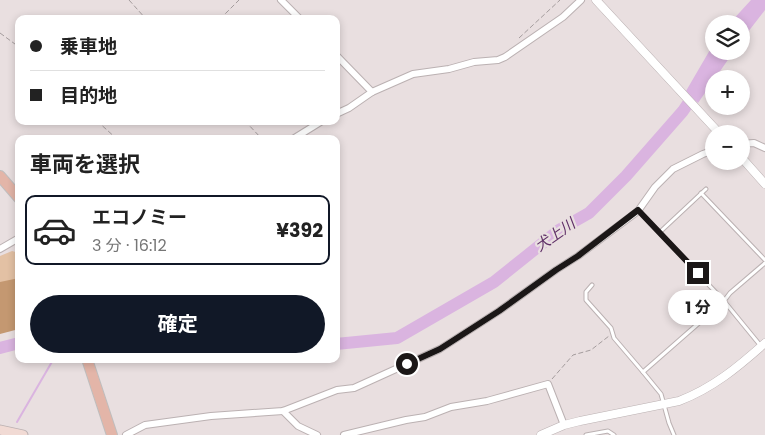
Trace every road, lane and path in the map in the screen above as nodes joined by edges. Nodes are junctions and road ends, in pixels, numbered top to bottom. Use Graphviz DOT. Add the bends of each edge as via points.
graph roads {
  1 [pos="129,0"];
  2 [pos="239,0"];
  3 [pos="281,0"];
  4 [pos="560,0"];
  5 [pos="581,0"];
  6 [pos="596,0"];
  7 [pos="142,15"];
  8 [pos="224,15"];
  9 [pos="296,15"];
  10 [pos="0,33"];
  11 [pos="520,38"];
  12 [pos="15,44"];
  13 [pos="340,59"];
  14 [pos="372,92"];
  15 [pos="340,112"];
  16 [pos="101,125"];
  17 [pos="249,125"];
  18 [pos="316,125"];
  19 [pos="712,125"];
  20 [pos="113,135"];
  21 [pos="258,135"];
  22 [pos="299,135"];
  23 [pos="750,143"];
  24 [pos="765,148"];
  25 [pos="705,153"];
  26 [pos="750,167"];
  27 [pos="0,176"];
  28 [pos="765,184"];
  29 [pos="706,189"];
  30 [pos="15,193"];
  31 [pos="702,193"];
  32 [pos="638,210"];
  33 [pos="660,232"];
  34 [pos="15,240"];
  35 [pos="0,249"];
  36 [pos="765,262"];
  37 [pos="592,285"];
  38 [pos="724,302"];
  39 [pos="612,334"];
  40 [pos="763,344"];
  41 [pos="89,363"];
  42 [pos="643,372"];
  43 [pos="548,384"];
  44 [pos="664,405"];
  45 [pos="283,411"];
  46 [pos="564,425"];
  47 [pos="0,430"];
  48 [pos="112,433"];
  49 [pos="19,434"];
  50 [pos="126,435"];
  51 [pos="317,435"];
  52 [pos="344,435"];
  53 [pos="541,435"];
  54 [pos="586,435"];
  55 [pos="614,435"];
  56 [pos="674,435"];
  1 -- 7 [label="path"];
  2 -- 8 [label="path"];
  3 -- 9 [label="street"];
  4 -- 11 [label="path"];
  5 -- 14 [label="street" via="563,17 505,57 413,74"];
  6 -- 19 [label="street"];
  10 -- 12 [label="path"];
  13 -- 14 [label="street"];
  14 -- 15 [label="street"];
  16 -- 20 [label="path"];
  17 -- 21 [label="path"];
  18 -- 22 [label="street"];
  23 -- 24 [label="street"];
  25 -- 32 [label="street" via="674,169"];
  26 -- 28 [label="street"];
  27 -- 30 [label="main road"];
  29 -- 31 [label="lane"];
  31 -- 33 [label="lane"];
  31 -- 36 [label="lane"];
  32 -- 33 [label="lane"];
  32 -- 45 [label="street" via="578,256 440,349 354,388 338,390"];
  33 -- 38 [label="lane"];
  34 -- 35 [label="street"];
  36 -- 38 [label="lane"];
  37 -- 39 [label="lane" via="586,292 586,300 611,328"];
  38 -- 40 [label="lane"];
  38 -- 42 [label="lane"];
  39 -- 42 [label="lane"];
  39 -- 43 [label="path" via="591,350 573,356"];
  40 -- 44 [label="street" via="708,389"];
  41 -- 48 [label="main road"];
  42 -- 44 [label="lane" via="662,394"];
  43 -- 46 [label="street"];
  43 -- 52 [label="street"];
  44 -- 46 [label="street"];
  44 -- 56 [label="lane"];
  45 -- 50 [label="street" via="145,425"];
  45 -- 51 [label="street" via="298,426"];
  46 -- 53 [label="street"];
  47 -- 49 [label="main road"];
  54 -- 55 [label="lane" via="608,431"];
}
